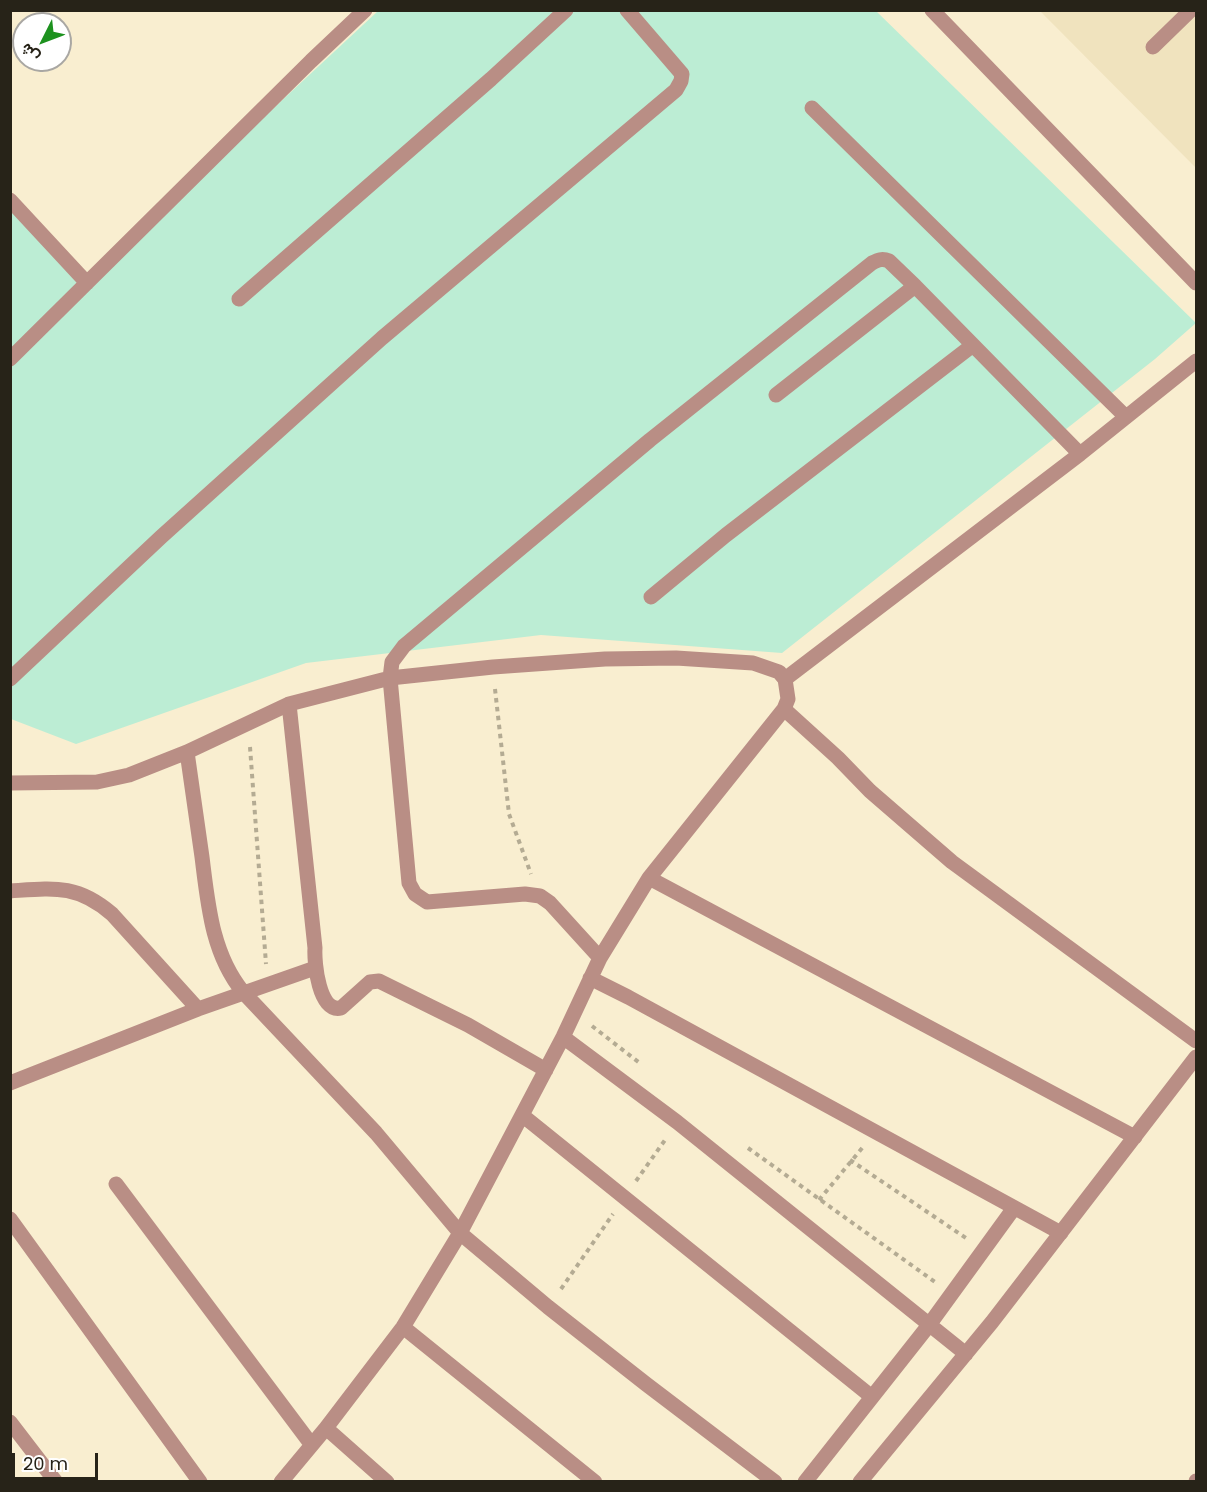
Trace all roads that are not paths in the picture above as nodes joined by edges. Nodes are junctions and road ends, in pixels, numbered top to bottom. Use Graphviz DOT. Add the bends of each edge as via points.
graph roads {
  1 [pos="365,10"];
  2 [pos="566,10"];
  3 [pos="627,10"];
  4 [pos="932,10"];
  5 [pos="1191,10"];
  6 [pos="1153,46"];
  7 [pos="812,108"];
  8 [pos="12,204"];
  9 [pos="87,283"];
  10 [pos="1197,283"];
  11 [pos="915,286"];
  12 [pos="239,299"];
  13 [pos="973,345"];
  14 [pos="10,359"];
  15 [pos="1197,361"];
  16 [pos="776,395"];
  17 [pos="1126,417"];
  18 [pos="1080,454"];
  19 [pos="651,597"];
  20 [pos="390,678"];
  21 [pos="10,679"];
  22 [pos="785,679"];
  23 [pos="289,704"];
  24 [pos="784,709"];
  25 [pos="187,752"];
  26 [pos="10,783"];
  27 [pos="650,878"];
  28 [pos="10,891"];
  29 [pos="600,958"];
  30 [pos="315,968"];
  31 [pos="590,978"];
  32 [pos="243,992"];
  33 [pos="198,1009"];
  34 [pos="562,1037"];
  35 [pos="1197,1041"];
  36 [pos="1197,1057"];
  37 [pos="546,1070"];
  38 [pos="10,1083"];
  39 [pos="522,1115"];
  40 [pos="1135,1137"];
  41 [pos="116,1184"];
  42 [pos="1014,1208"];
  43 [pos="10,1219"];
  44 [pos="460,1233"];
  45 [pos="1061,1233"];
  46 [pos="929,1325"];
  47 [pos="403,1327"];
  48 [pos="966,1353"];
  49 [pos="872,1398"];
  50 [pos="10,1422"];
  51 [pos="326,1428"];
  52 [pos="311,1444"];
  53 [pos="56,1482"];
  54 [pos="200,1482"];
  55 [pos="281,1482"];
  56 [pos="387,1482"];
  57 [pos="595,1482"];
  58 [pos="775,1482"];
  59 [pos="805,1482"];
  60 [pos="860,1482"];
  1 -- 9 [label="street"];
  2 -- 12 [label="street"];
  3 -- 21 [label="street" via="682,74 675,90 382,338"];
  4 -- 10 [label="street"];
  5 -- 6 [label="street"];
  7 -- 17 [label="street"];
  8 -- 9 [label="street"];
  9 -- 14 [label="street"];
  11 -- 13 [label="street"];
  11 -- 16 [label="street"];
  11 -- 20 [label="street" via="889,261 872,263 650,440 404,646 392,662"];
  13 -- 18 [label="street"];
  13 -- 19 [label="street"];
  15 -- 17 [label="street"];
  17 -- 18 [label="street"];
  18 -- 22 [label="street"];
  20 -- 22 [label="street" via="605,659 676,658 753,663 779,672"];
  20 -- 23 [label="street"];
  20 -- 29 [label="street" via="410,884 415,894 427,902 540,896"];
  22 -- 24 [label="street" via="788,699"];
  23 -- 25 [label="street"];
  23 -- 30 [label="street"];
  24 -- 27 [label="street"];
  24 -- 35 [label="street" via="878,799 952,862"];
  25 -- 26 [label="street" via="129,775 97,782"];
  25 -- 32 [label="street" via="211,920 222,959"];
  27 -- 29 [label="street"];
  27 -- 40 [label="street"];
  28 -- 33 [label="street" via="57,888 96,900"];
  29 -- 31 [label="street"];
  30 -- 32 [label="street"];
  30 -- 37 [label="street" via="324,999 335,1010 370,982 379,981 468,1025"];
  31 -- 34 [label="street"];
  31 -- 42 [label="street"];
  32 -- 33 [label="street"];
  32 -- 44 [label="street" via="376,1133"];
  33 -- 38 [label="street"];
  34 -- 37 [label="street"];
  34 -- 46 [label="street" via="677,1122"];
  36 -- 40 [label="street"];
  37 -- 39 [label="street"];
  39 -- 44 [label="street"];
  39 -- 49 [label="street"];
  40 -- 45 [label="street"];
  41 -- 52 [label="street"];
  42 -- 45 [label="street"];
  42 -- 46 [label="street"];
  43 -- 54 [label="street"];
  44 -- 47 [label="street"];
  44 -- 58 [label="street" via="575,1328"];
  45 -- 48 [label="street"];
  46 -- 48 [label="street"];
  46 -- 49 [label="street"];
  47 -- 51 [label="street"];
  47 -- 57 [label="street"];
  48 -- 60 [label="street"];
  49 -- 59 [label="street"];
  50 -- 53 [label="street"];
  51 -- 52 [label="street"];
  51 -- 56 [label="street"];
  52 -- 55 [label="street"];
}
